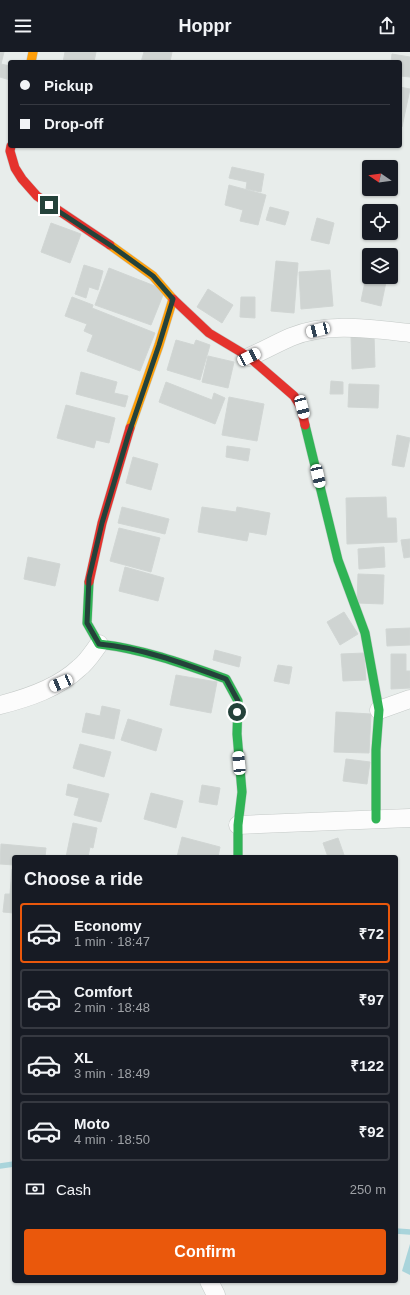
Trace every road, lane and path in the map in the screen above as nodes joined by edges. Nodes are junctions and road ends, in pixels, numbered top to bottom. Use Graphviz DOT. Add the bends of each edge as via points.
graph roads {
  1 [pos="7,148"];
  2 [pos="173,299"];
  3 [pos="410,333"];
  4 [pos="249,357"];
  5 [pos="99,644"];
  6 [pos="410,699"];
  7 [pos="0,704"];
  8 [pos="379,710"];
  9 [pos="410,818"];
  10 [pos="376,819"];
  11 [pos="238,825"];
  12 [pos="238,855"];
  13 [pos="210,1283"];
  14 [pos="216,1295"];
  1 -- 2 [label="street" via="14,168 36,196 153,276"];
  2 -- 4 [label="street" via="209,333"];
  2 -- 5 [label="street" via="125,443 89,578 87,623"];
  3 -- 4 [label="street" via="348,327 318,330 292,336"];
  4 -- 8 [label="street" via="294,396 302,407 338,560 365,633"];
  5 -- 7 [label="street" via="80,668 61,683 21,700"];
  5 -- 11 [label="street" via="128,648 187,664 226,679 238,701 237,734 242,792"];
  6 -- 8 [label="street"];
  8 -- 10 [label="street"];
  9 -- 10 [label="street"];
  10 -- 11 [label="street"];
  11 -- 12 [label="street"];
  13 -- 14 [label="street"];
}
